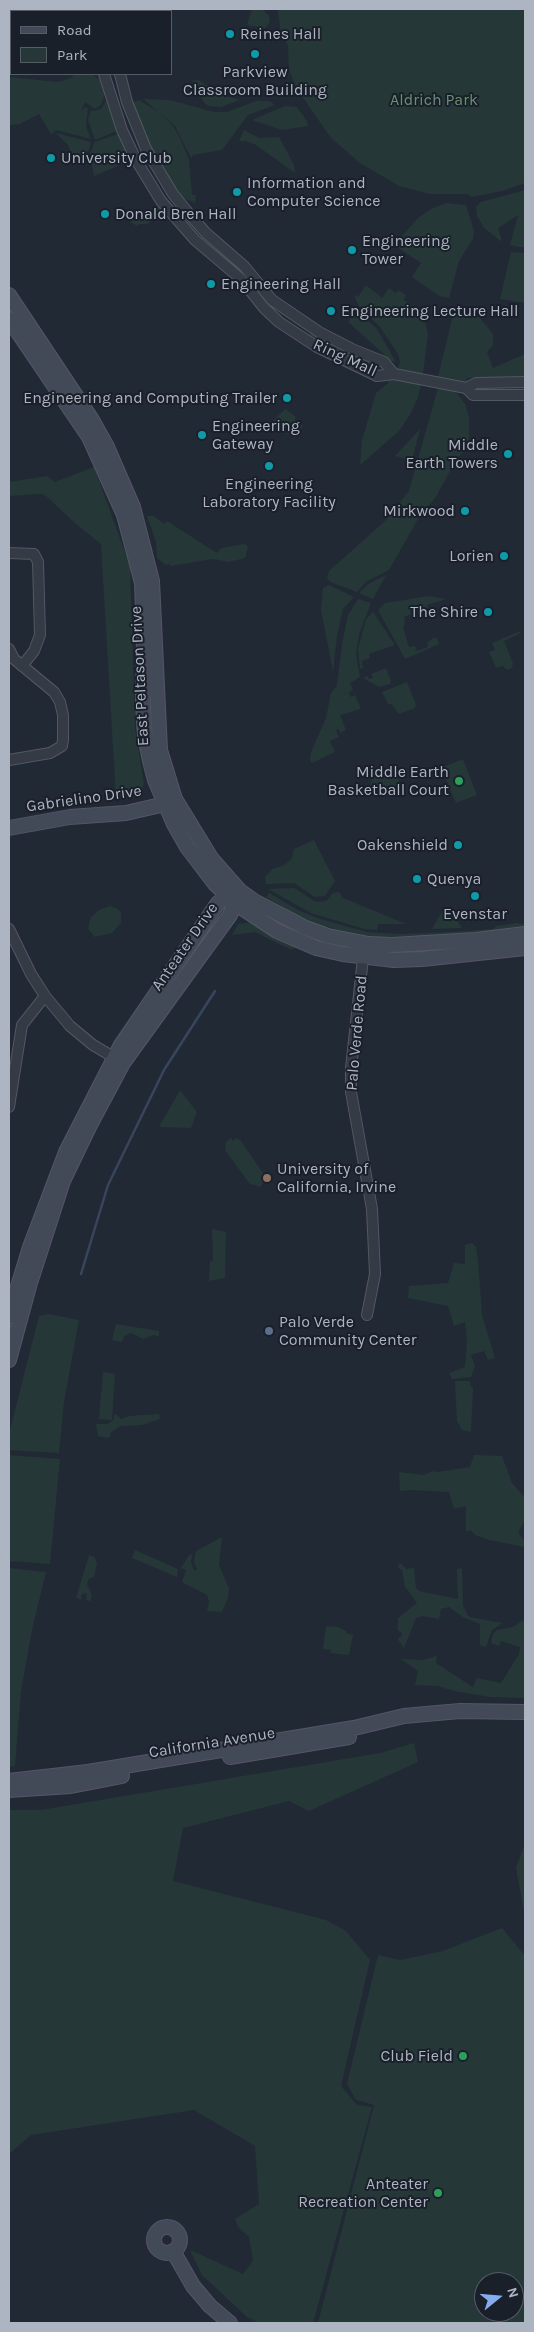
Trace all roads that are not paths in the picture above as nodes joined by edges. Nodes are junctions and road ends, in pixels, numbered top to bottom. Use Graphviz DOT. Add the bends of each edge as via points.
graph roads {
  1 [pos="104,75"];
  2 [pos="120,75"];
  3 [pos="9,295"];
  4 [pos="9,319"];
  5 [pos="396,374"];
  6 [pos="525,382"];
  7 [pos="466,388"];
  8 [pos="525,395"];
  9 [pos="9,553"];
  10 [pos="9,649"];
  11 [pos="22,666"];
  12 [pos="9,760"];
  13 [pos="165,804"];
  14 [pos="9,828"];
  15 [pos="234,896"];
  16 [pos="9,929"];
  17 [pos="525,934"];
  18 [pos="525,948"];
  19 [pos="363,958"];
  20 [pos="45,996"];
  21 [pos="119,1061"];
  22 [pos="9,1108"];
  23 [pos="49,1194"];
  24 [pos="26,1301"];
  25 [pos="366,1315"];
  26 [pos="9,1316"];
  27 [pos="9,1360"];
  28 [pos="525,1712"];
  29 [pos="419,1716"];
  30 [pos="9,1781"];
  31 [pos="9,1790"];
  32 [pos="173,2252"];
  33 [pos="230,2323"];
  1 -- 5 [label="street, Ring Mall" via="122,130 136,160 166,209 195,240 241,279 264,308 290,330 377,376"];
  2 -- 5 [label="street, Ring Mall" via="146,149 173,194 206,233 244,266 272,300 319,332 384,362"];
  3 -- 15 [label="main road, East Peltason Drive" via="92,420 133,507 152,581 157,726 166,776 197,839"];
  4 -- 13 [label="main road, East Peltason Drive" via="89,437 124,515 142,583 145,736 155,780"];
  5 -- 7 [label="street"];
  6 -- 7 [label="street" via="476,383"];
  7 -- 8 [label="street" via="479,395"];
  9 -- 11 [label="street" via="34,554 38,562 40,635 34,651"];
  10 -- 11 [label="street"];
  11 -- 12 [label="street" via="54,692 60,702 63,740 62,746 50,753"];
  13 -- 14 [label="main road, Gabrielino Drive" via="126,813 70,817"];
  13 -- 15 [label="main road, East Peltason Drive" via="186,847 215,884"];
  15 -- 17 [label="main road, East Peltason Drive" via="254,901 328,936 369,944 416,944"];
  15 -- 19 [label="main road, East Peltason Drive" via="277,930 316,948"];
  15 -- 21 [label="main road, Anteater Drive" via="218,902 121,1044"];
  16 -- 20 [label="street"];
  18 -- 19 [label="main road, East Peltason Drive" via="422,959"];
  19 -- 25 [label="street, Palo Verde Road" via="351,1092 372,1209 375,1274"];
  20 -- 21 [label="street" via="70,1026"];
  20 -- 22 [label="street" via="22,1025"];
  21 -- 23 [label="main road, Anteater Drive" via="76,1132"];
  21 -- 24 [label="main road, Anteater Drive" via="63,1182"];
  23 -- 24 [label="main road" via="48,1210 24,1290"];
  23 -- 26 [label="main road, Anteater Drive"];
  24 -- 27 [label="main road, Anteater Drive"];
  28 -- 29 [label="main road, California Avenue" via="460,1711"];
  29 -- 30 [label="main road, California Avenue" via="404,1716 354,1728 88,1772"];
  29 -- 31 [label="main road, California Avenue" via="361,1735 301,1747 71,1786"];
  32 -- 33 [label="main road" via="193,2286"];
}
